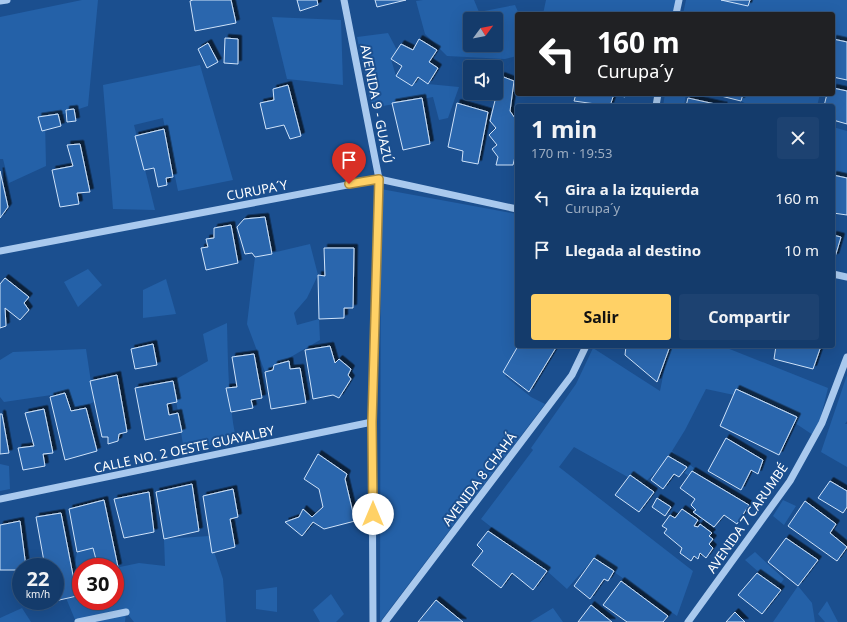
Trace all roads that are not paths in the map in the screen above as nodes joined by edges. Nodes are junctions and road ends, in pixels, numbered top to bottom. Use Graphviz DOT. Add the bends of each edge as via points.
graph roads {
  1 [pos="7,0"];
  2 [pos="344,0"];
  3 [pos="679,0"];
  4 [pos="0,1"];
  5 [pos="676,12"];
  6 [pos="379,179"];
  7 [pos="515,208"];
  8 [pos="0,251"];
  9 [pos="835,274"];
  10 [pos="847,276"];
  11 [pos="585,348"];
  12 [pos="847,358"];
  13 [pos="372,422"];
  14 [pos="0,499"];
  15 [pos="126,612"];
  16 [pos="78,622"];
  17 [pos="373,622"];
  18 [pos="386,622"];
  19 [pos="688,622"];
  1 -- 4 [label="street"];
  2 -- 6 [label="street, AVENIDA 9 - GUAZÚ"];
  3 -- 5 [label="street"];
  6 -- 7 [label="street, CURUPA´Y"];
  6 -- 8 [label="street, CURUPA´Y"];
  6 -- 13 [label="street, AVENIDA 9 - GUAZÚ"];
  9 -- 10 [label="street"];
  11 -- 18 [label="street, AVENIDA 8 CHAHÁ" via="572,375"];
  12 -- 19 [label="street, AVENIDA 7 CARUMBÉ" via="822,423 790,481"];
  13 -- 14 [label="street, CALLE NO. 2 OESTE GUAYALBY"];
  13 -- 17 [label="street, AVENIDA 9 - GUAZÚ"];
  15 -- 16 [label="street"];
}
